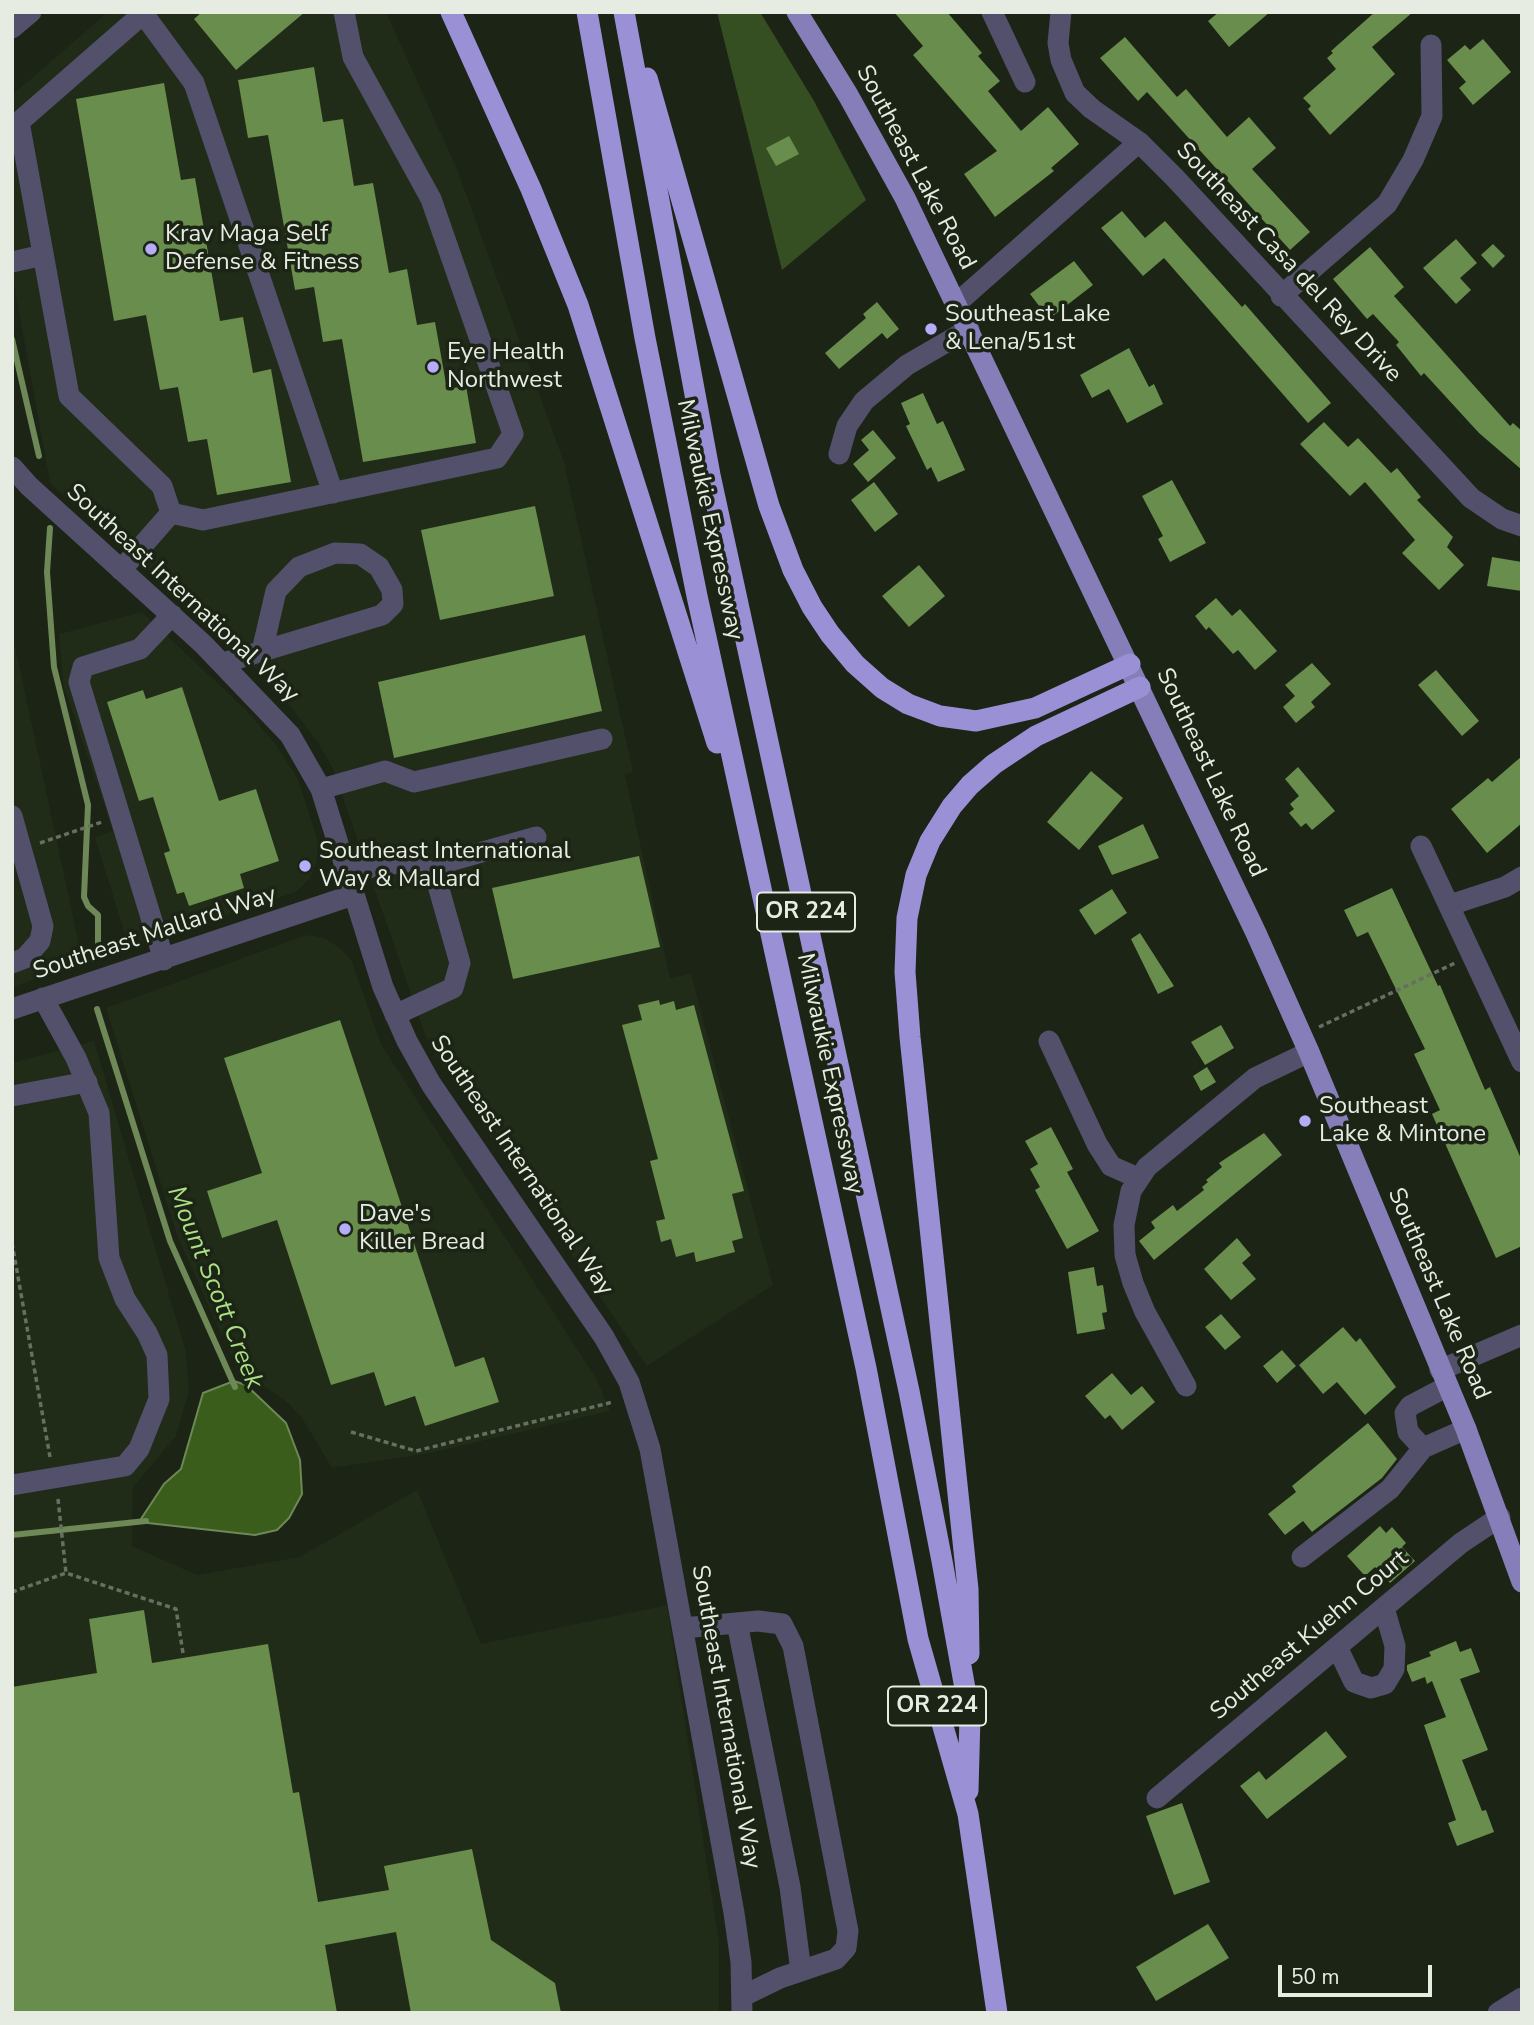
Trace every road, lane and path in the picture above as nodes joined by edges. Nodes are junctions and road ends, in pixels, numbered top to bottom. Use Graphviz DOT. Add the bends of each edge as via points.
graph roads {
  1 [pos="31,12"];
  2 [pos="344,12"];
  3 [pos="451,12"];
  4 [pos="587,12"];
  5 [pos="626,12"];
  6 [pos="797,12"];
  7 [pos="992,12"];
  8 [pos="1061,12"];
  9 [pos="143,13"];
  10 [pos="12,28"];
  11 [pos="1431,45"];
  12 [pos="1024,82"];
  13 [pos="1139,142"];
  14 [pos="43,255"];
  15 [pos="12,262"];
  16 [pos="1281,296"];
  17 [pos="957,303"];
  18 [pos="969,329"];
  19 [pos="839,454"];
  20 [pos="12,467"];
  21 [pos="332,493"];
  22 [pos="171,513"];
  23 [pos="1522,526"];
  24 [pos="121,570"];
  25 [pos="172,615"];
  26 [pos="262,652"];
  27 [pos="223,663"];
  28 [pos="1130,664"];
  29 [pos="1140,687"];
  30 [pos="602,739"];
  31 [pos="321,789"];
  32 [pos="120,815"];
  33 [pos="12,817"];
  34 [pos="536,837"];
  35 [pos="1421,846"];
  36 [pos="21,849"];
  37 [pos="346,871"];
  38 [pos="758,872"];
  39 [pos="435,876"];
  40 [pos="1522,877"];
  41 [pos="353,895"];
  42 [pos="1450,905"];
  43 [pos="1472,954"];
  44 [pos="164,960"];
  45 [pos="12,963"];
  46 [pos="43,999"];
  47 [pos="12,1009"];
  48 [pos="395,1015"];
  49 [pos="1049,1041"];
  50 [pos="1306,1044"];
  51 [pos="1522,1062"];
  52 [pos="87,1082"];
  53 [pos="12,1096"];
  54 [pos="1138,1178"];
  55 [pos="12,1243"];
  56 [pos="1522,1335"];
  57 [pos="1444,1378"];
  58 [pos="1186,1385"];
  59 [pos="635,1397"];
  60 [pos="1466,1429"];
  61 [pos="351,1432"];
  62 [pos="1423,1448"];
  63 [pos="54,1478"];
  64 [pos="12,1485"];
  65 [pos="1500,1517"];
  66 [pos="1303,1557"];
  67 [pos="66,1573"];
  68 [pos="1522,1582"];
  69 [pos="12,1592"];
  70 [pos="1384,1608"];
  71 [pos="737,1623"];
  72 [pos="682,1628"];
  73 [pos="1337,1647"];
  74 [pos="183,1653"];
  75 [pos="970,1716"];
  76 [pos="1157,1798"];
  77 [pos="968,1814"];
  78 [pos="801,1971"];
  79 [pos="1522,1998"];
  80 [pos="742,2005"];
  81 [pos="997,2013"];
  82 [pos="1498,2013"];
  1 -- 10 [label="street"];
  2 -- 21 [label="street" via="353,57 431,198 513,435 497,458"];
  3 -- 38 [label="highway" via="578,305"];
  4 -- 38 [label="highway, Milwaukie Expressway / OR 224" via="645,338"];
  5 -- 28 [label="highway" via="769,506 793,569 830,634 873,680 908,704 940,716 976,721 1035,708"];
  5 -- 75 [label="highway, Milwaukie Expressway / OR 224" via="709,475 909,1391"];
  6 -- 17 [label="main road, Southeast Lake Road" via="885,161"];
  7 -- 12 [label="street"];
  8 -- 13 [label="street, Southeast Casa del Rey Drive" via="1058,43 1075,93 1091,110"];
  9 -- 14 [label="street" via="19,122"];
  9 -- 21 [label="street" via="194,83"];
  11 -- 16 [label="street" via="1432,116 1394,193"];
  13 -- 16 [label="street, Southeast Casa del Rey Drive"];
  13 -- 17 [label="street"];
  14 -- 15 [label="street"];
  14 -- 22 [label="street" via="69,396 162,486"];
  16 -- 23 [label="street, Southeast Casa del Rey Drive" via="1471,498"];
  17 -- 18 [label="main road, Southeast Lake Road"];
  18 -- 19 [label="street" via="908,365 864,401 847,426"];
  18 -- 28 [label="main road, Southeast Lake Road"];
  20 -- 24 [label="street, Southeast International Way"];
  21 -- 22 [label="street" via="203,520"];
  22 -- 24 [label="street"];
  24 -- 25 [label="street, Southeast International Way"];
  25 -- 27 [label="street, Southeast International Way"];
  25 -- 32 [label="street" via="140,649 83,667 79,682"];
  26 -- 26 [label="street" via="383,615 393,604 379,567 360,554 335,553 299,567 276,591"];
  26 -- 27 [label="street"];
  27 -- 31 [label="street, Southeast International Way" via="290,735"];
  28 -- 29 [label="main road, Southeast Lake Road"];
  29 -- 50 [label="main road, Southeast Lake Road"];
  29 -- 75 [label="highway" via="1036,736 970,785 930,841 916,875 907,918 909,1024 968,1589"];
  30 -- 31 [label="street" via="414,782 385,771"];
  31 -- 37 [label="street, Southeast International Way"];
  32 -- 36 [label="path"];
  32 -- 44 [label="street"];
  33 -- 36 [label="street"];
  34 -- 39 [label="street" via="450,861"];
  35 -- 42 [label="street"];
  36 -- 45 [label="street" via="43,926 40,941 25,958"];
  37 -- 39 [label="street" via="411,861"];
  37 -- 41 [label="street, Southeast International Way"];
  38 -- 77 [label="highway, Milwaukie Expressway / OR 224" via="863,1354 918,1639"];
  39 -- 48 [label="street" via="460,963 453,988"];
  40 -- 42 [label="street"];
  41 -- 44 [label="street, Southeast Mallard Way"];
  41 -- 48 [label="street, Southeast International Way"];
  42 -- 43 [label="street"];
  43 -- 50 [label="path"];
  43 -- 51 [label="street"];
  44 -- 46 [label="street, Southeast Mallard Way"];
  46 -- 47 [label="street, Southeast Mallard Way"];
  46 -- 52 [label="street"];
  48 -- 59 [label="street, Southeast International Way" via="422,1070 604,1337"];
  49 -- 54 [label="street" via="1111,1166"];
  50 -- 54 [label="street" via="1255,1078"];
  50 -- 57 [label="main road, Southeast Lake Road"];
  52 -- 53 [label="street"];
  52 -- 63 [label="street" via="99,1113 109,1258 125,1299 157,1355 159,1399 139,1449 125,1466"];
  54 -- 58 [label="street" via="1126,1206 1125,1255 1145,1312"];
  55 -- 63 [label="path"];
  56 -- 57 [label="street"];
  57 -- 60 [label="main road, Southeast Lake Road"];
  57 -- 62 [label="street" via="1405,1413 1408,1432"];
  59 -- 61 [label="path" via="416,1451"];
  59 -- 72 [label="street, Southeast International Way" via="650,1449"];
  60 -- 62 [label="street"];
  60 -- 65 [label="main road, Southeast Lake Road"];
  62 -- 66 [label="street" via="1390,1489"];
  63 -- 64 [label="street"];
  63 -- 67 [label="path"];
  65 -- 68 [label="main road, Southeast Lake Road"];
  65 -- 70 [label="street, Southeast Kuehn Court" via="1461,1543"];
  67 -- 69 [label="path"];
  67 -- 74 [label="path" via="176,1609"];
  70 -- 73 [label="street, Southeast Kuehn Court"];
  70 -- 73 [label="street" via="1395,1646 1394,1668 1385,1684 1371,1688 1354,1682"];
  71 -- 72 [label="street"];
  71 -- 78 [label="street" via="790,1887"];
  71 -- 78 [label="street" via="782,1624 793,1646 848,1931 846,1948 836,1959"];
  72 -- 80 [label="street, Southeast International Way" via="734,1913"];
  73 -- 76 [label="street, Southeast Kuehn Court"];
  75 -- 77 [label="highway, Milwaukie Expressway / OR 224"];
  77 -- 81 [label="highway, Milwaukie Expressway / OR 224"];
  78 -- 80 [label="street"];
  79 -- 82 [label="street"];
}
